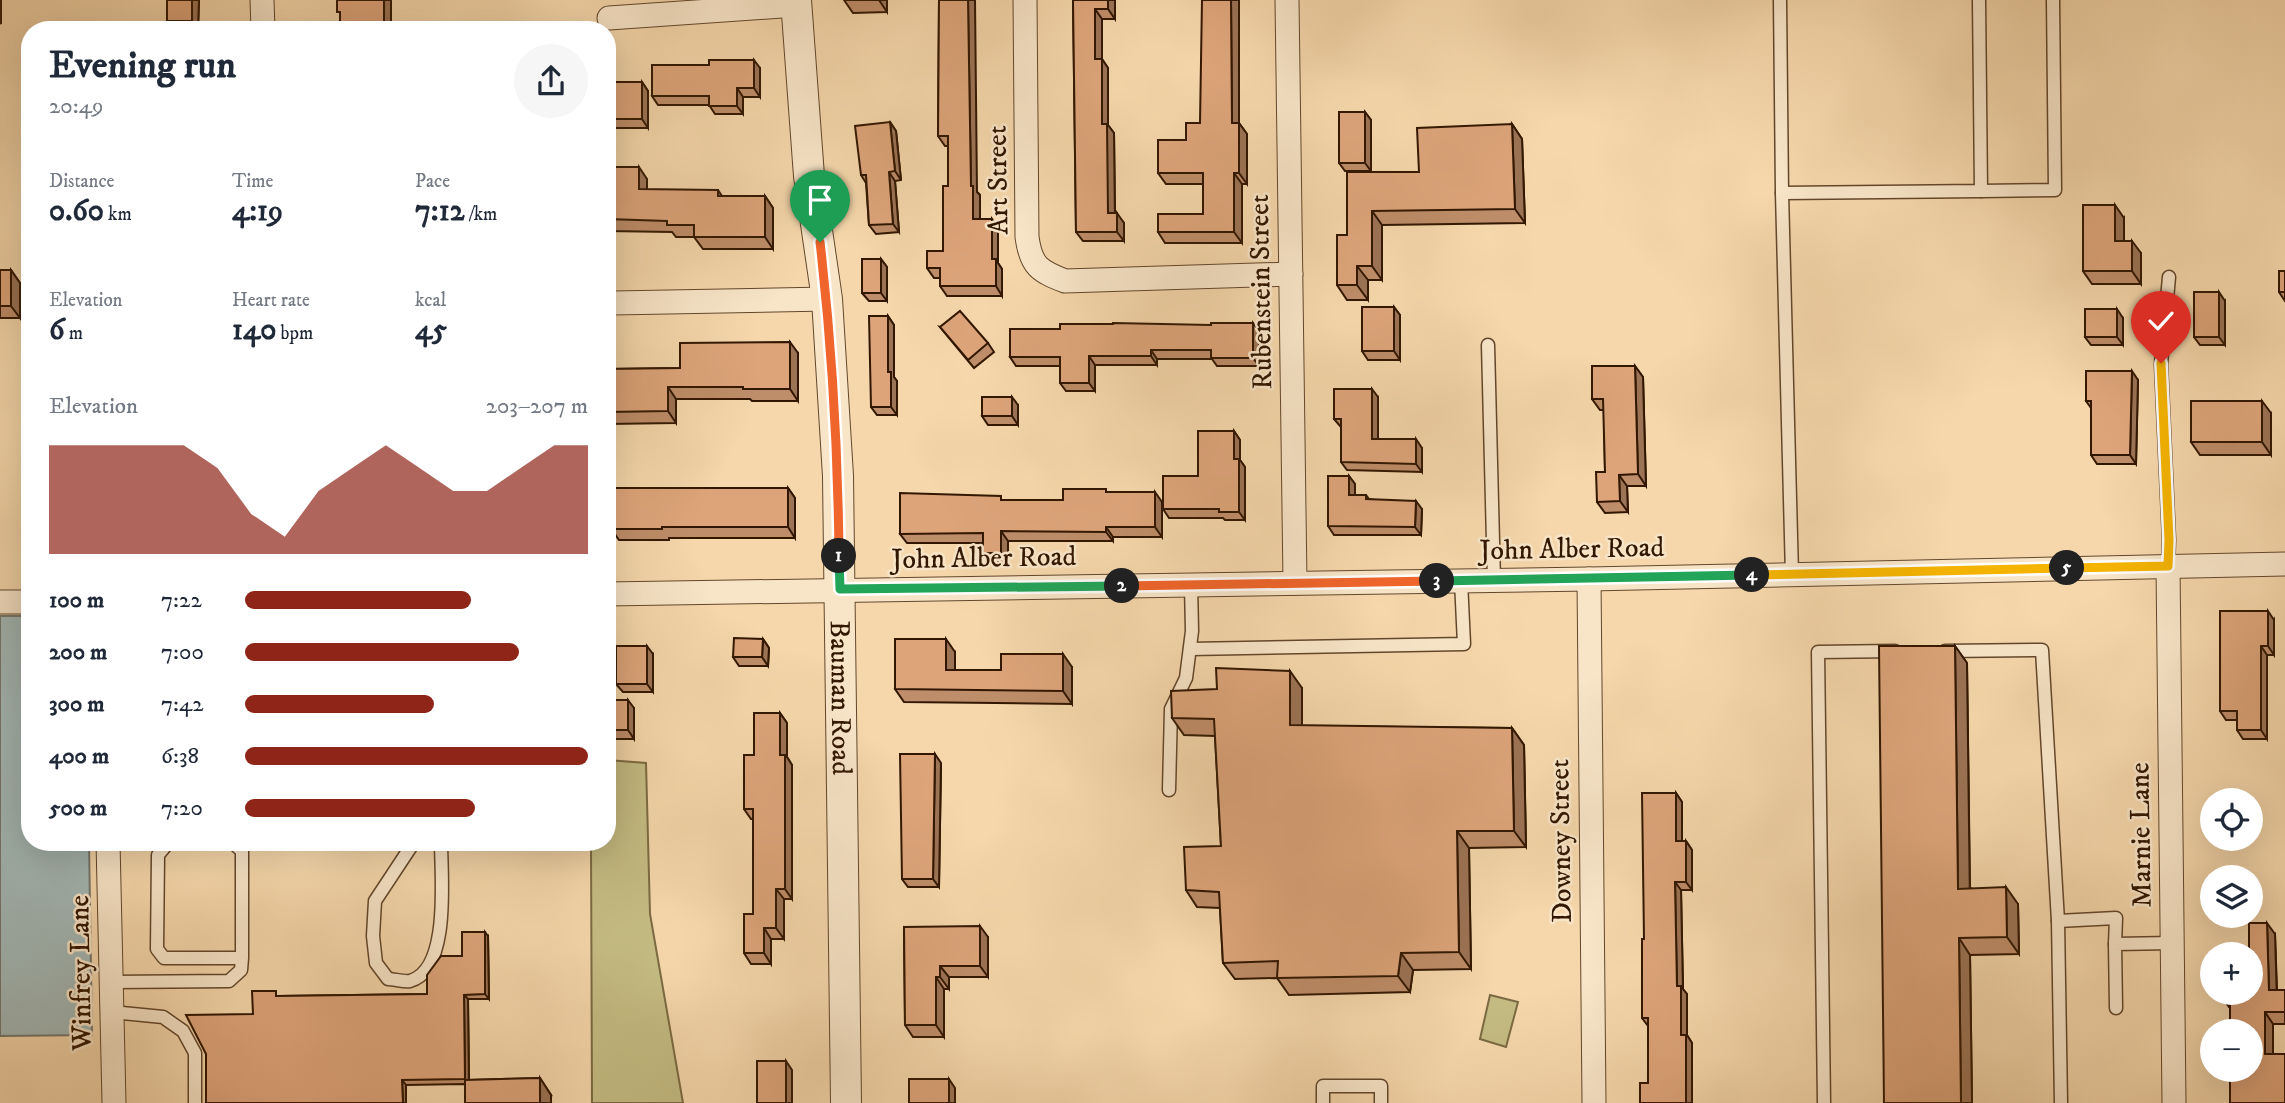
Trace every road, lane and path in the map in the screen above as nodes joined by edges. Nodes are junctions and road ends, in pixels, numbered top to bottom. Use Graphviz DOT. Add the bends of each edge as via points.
graph roads {
  1 [pos="262,0"];
  2 [pos="1024,0"];
  3 [pos="1287,0"];
  4 [pos="1780,0"];
  5 [pos="1979,0"];
  6 [pos="2053,0"];
  7 [pos="796,2"];
  8 [pos="609,18"];
  9 [pos="262,21"];
  10 [pos="1981,191"];
  11 [pos="1782,193"];
  12 [pos="1291,274"];
  13 [pos="2168,277"];
  14 [pos="827,299"];
  15 [pos="616,303"];
  16 [pos="1488,345"];
  17 [pos="2285,564"];
  18 [pos="2168,566"];
  19 [pos="1792,575"];
  20 [pos="1589,579"];
  21 [pos="1461,581"];
  22 [pos="1494,581"];
  23 [pos="1295,583"];
  24 [pos="1191,585"];
  25 [pos="840,589"];
  26 [pos="616,594"];
  27 [pos="0,602"];
  28 [pos="21,602"];
  29 [pos="1190,649"];
  30 [pos="1902,651"];
  31 [pos="1930,651"];
  32 [pos="1169,790"];
  33 [pos="108,851"];
  34 [pos="162,851"];
  35 [pos="242,851"];
  36 [pos="408,851"];
  37 [pos="440,851"];
  38 [pos="2058,921"];
  39 [pos="2172,943"];
  40 [pos="2115,944"];
  41 [pos="242,958"];
  42 [pos="112,982"];
  43 [pos="2116,1008"];
  44 [pos="112,1012"];
  45 [pos="114,1103"];
  46 [pos="195,1103"];
  47 [pos="846,1103"];
  48 [pos="1324,1103"];
  49 [pos="1381,1103"];
  50 [pos="1594,1103"];
  51 [pos="1824,1103"];
  52 [pos="2061,1103"];
  53 [pos="2175,1103"];
  1 -- 9 [label="street"];
  2 -- 12 [label="street, Art Street" via="1027,237 1035,265 1065,281"];
  3 -- 12 [label="street, Rubenstein Street"];
  4 -- 11 [label="lane"];
  5 -- 10 [label="lane"];
  6 -- 10 [label="lane" via="2055,190"];
  7 -- 8 [label="street"];
  7 -- 14 [label="street, Bauman Road" via="809,176"];
  10 -- 11 [label="lane"];
  11 -- 19 [label="lane"];
  12 -- 23 [label="street, Rubenstein Street"];
  13 -- 18 [label="lane" via="2161,363"];
  14 -- 15 [label="street"];
  14 -- 25 [label="street, Bauman Road"];
  16 -- 22 [label="lane"];
  17 -- 18 [label="street, John Alber Road"];
  18 -- 19 [label="street, John Alber Road"];
  18 -- 39 [label="street, Marnie Lane"];
  19 -- 20 [label="street, John Alber Road"];
  20 -- 22 [label="street, John Alber Road"];
  20 -- 50 [label="street, Downey Street"];
  21 -- 22 [label="street, John Alber Road"];
  21 -- 23 [label="street, John Alber Road"];
  21 -- 29 [label="lane" via="1464,644"];
  23 -- 24 [label="street, John Alber Road"];
  24 -- 25 [label="street, John Alber Road"];
  24 -- 29 [label="lane"];
  25 -- 26 [label="street, John Alber Road"];
  25 -- 47 [label="street, Bauman Road"];
  27 -- 28 [label="street"];
  29 -- 32 [label="lane" via="1186,678 1171,709"];
  30 -- 51 [label="lane" via="1818,652"];
  31 -- 38 [label="lane" via="2042,650"];
  33 -- 42 [label="street, Winfrey Lane"];
  34 -- 41 [label="lane" via="157,949 164,958"];
  35 -- 41 [label="lane"];
  36 -- 37 [label="lane" via="375,901 373,936 376,963 388,979 409,981 421,975 435,955 441,923"];
  38 -- 40 [label="lane" via="2116,918"];
  38 -- 52 [label="lane"];
  39 -- 40 [label="lane"];
  39 -- 53 [label="street, Marnie Lane"];
  40 -- 43 [label="lane"];
  41 -- 42 [label="lane" via="241,970 229,981"];
  42 -- 44 [label="street, Winfrey Lane"];
  44 -- 45 [label="street, Winfrey Lane"];
  44 -- 46 [label="lane" via="163,1017 183,1031 195,1053"];
  48 -- 49 [label="lane" via="1323,1086 1381,1086"];
}
